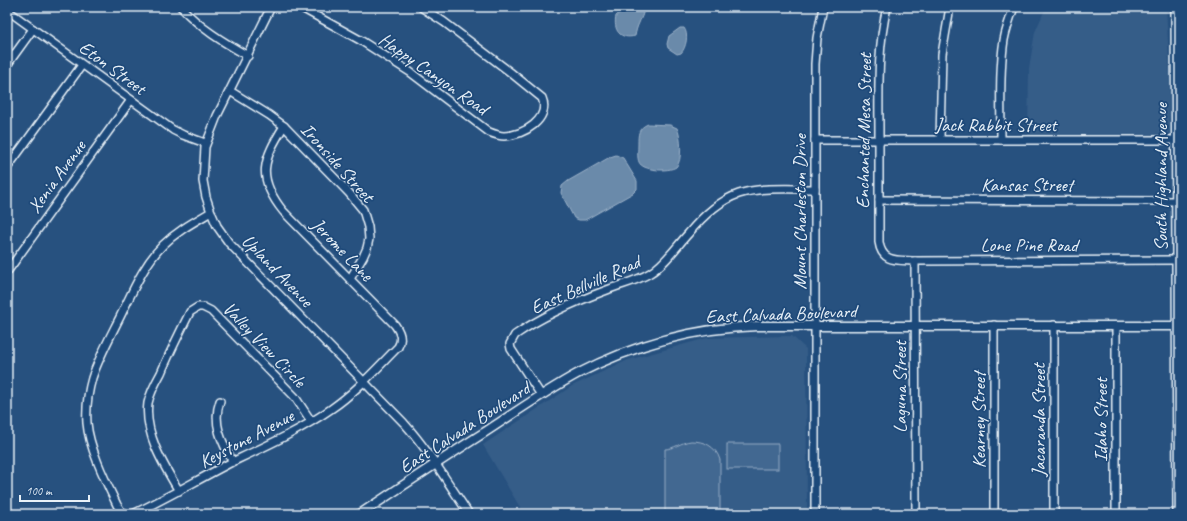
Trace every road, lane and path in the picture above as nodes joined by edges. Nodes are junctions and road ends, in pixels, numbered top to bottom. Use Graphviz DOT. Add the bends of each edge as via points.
graph roads {
  1 [pos="181,7"];
  2 [pos="271,7"];
  3 [pos="300,7"];
  4 [pos="421,7"];
  5 [pos="823,7"];
  6 [pos="887,7"];
  7 [pos="950,7"];
  8 [pos="1014,7"];
  9 [pos="1176,7"];
  10 [pos="7,10"];
  11 [pos="33,29"];
  12 [pos="248,56"];
  13 [pos="7,65"];
  14 [pos="82,65"];
  15 [pos="230,91"];
  16 [pos="132,100"];
  17 [pos="284,126"];
  18 [pos="940,139"];
  19 [pos="816,140"];
  20 [pos="879,140"];
  21 [pos="1001,140"];
  22 [pos="1176,140"];
  23 [pos="205,143"];
  24 [pos="7,168"];
  25 [pos="815,189"];
  26 [pos="879,200"];
  27 [pos="1176,201"];
  28 [pos="211,212"];
  29 [pos="884,255"];
  30 [pos="1176,260"];
  31 [pos="915,261"];
  32 [pos="7,272"];
  33 [pos="350,279"];
  34 [pos="994,325"];
  35 [pos="1054,325"];
  36 [pos="815,326"];
  37 [pos="915,326"];
  38 [pos="1116,326"];
  39 [pos="1178,326"];
  40 [pos="364,381"];
  41 [pos="541,395"];
  42 [pos="220,401"];
  43 [pos="311,421"];
  44 [pos="233,462"];
  45 [pos="436,464"];
  46 [pos="180,491"];
  47 [pos="126,514"];
  48 [pos="133,514"];
  49 [pos="360,514"];
  50 [pos="469,514"];
  51 [pos="815,514"];
  52 [pos="916,514"];
  53 [pos="994,514"];
  54 [pos="1054,514"];
  55 [pos="1116,514"];
  56 [pos="1177,514"];
  1 -- 12 [label="street" via="206,30"];
  2 -- 12 [label="street, Upland Avenue"];
  3 -- 4 [label="street, Happy Canyon Road" via="360,40 410,72 489,132 496,135 514,135 537,121 544,107 542,98"];
  5 -- 19 [label="street, Mount Charleston Drive" via="815,64"];
  6 -- 20 [label="street, Enchanted Mesa Street" via="880,49"];
  7 -- 18 [label="street" via="942,54"];
  8 -- 21 [label="street" via="1003,46"];
  9 -- 22 [label="street, South Highland Avenue"];
  10 -- 11 [label="street, Eton Street"];
  11 -- 13 [label="street"];
  11 -- 14 [label="street, Eton Street"];
  12 -- 15 [label="street, Upland Avenue"];
  14 -- 16 [label="street, Eton Street"];
  14 -- 24 [label="street"];
  15 -- 17 [label="street, Ironside Street"];
  15 -- 23 [label="street, Upland Avenue"];
  16 -- 23 [label="street, Eton Street" via="174,130"];
  16 -- 32 [label="street, Xenia Avenue"];
  17 -- 33 [label="street, Ironside Street" via="349,193 365,214 369,239 367,248"];
  17 -- 33 [label="street, Jerome Lane" via="271,147 265,165 265,176 270,192 283,211"];
  18 -- 20 [label="street, Jack Rabbit Street"];
  18 -- 21 [label="street, Jack Rabbit Street"];
  19 -- 20 [label="street, Jack Rabbit Street"];
  19 -- 25 [label="street, Mount Charleston Drive"];
  20 -- 26 [label="street, Enchanted Mesa Street"];
  21 -- 22 [label="street, Jack Rabbit Street"];
  22 -- 27 [label="street, South Highland Avenue"];
  23 -- 28 [label="street, Upland Avenue" via="203,181"];
  25 -- 36 [label="street, Mount Charleston Drive"];
  25 -- 41 [label="street, East Bellville Road" via="752,190 721,202 701,218 651,273 572,305 515,335 510,344 511,349"];
  26 -- 27 [label="street, Kansas Street"];
  26 -- 29 [label="street, Enchanted Mesa Street" via="879,242"];
  27 -- 30 [label="street, South Highland Avenue"];
  28 -- 40 [label="street, Upland Avenue" via="229,243"];
  28 -- 47 [label="street" via="176,234 151,259 98,360 92,379 87,413 88,432 114,500"];
  29 -- 31 [label="street, Lone Pine Road" via="895,260"];
  30 -- 31 [label="street, Lone Pine Road"];
  30 -- 39 [label="street, South Highland Avenue"];
  31 -- 37 [label="street, Laguna Street"];
  33 -- 40 [label="street, Jerome Lane" via="401,334 401,343 398,347"];
  34 -- 35 [label="main road, East Calvada Boulevard"];
  34 -- 37 [label="main road, East Calvada Boulevard"];
  34 -- 53 [label="street, Kearney Street"];
  35 -- 38 [label="main road, East Calvada Boulevard"];
  35 -- 54 [label="street, Jacaranda Street"];
  36 -- 37 [label="main road, East Calvada Boulevard"];
  36 -- 41 [label="main road, East Calvada Boulevard" via="717,328 658,341 600,363"];
  36 -- 51 [label="street, Mount Charleston Drive"];
  37 -- 52 [label="street, Laguna Street"];
  38 -- 39 [label="main road, East Calvada Boulevard"];
  38 -- 55 [label="street, Idaho Street"];
  39 -- 56 [label="street, South Highland Avenue"];
  40 -- 43 [label="street, Keystone Avenue" via="341,402"];
  40 -- 45 [label="street, Upland Avenue" via="404,423"];
  41 -- 45 [label="main road, East Calvada Boulevard"];
  42 -- 44 [label="street" via="219,432"];
  43 -- 44 [label="street, Keystone Avenue"];
  43 -- 46 [label="street, Valley View Circle" via="295,397 211,311 203,307 194,309 190,312 151,392 148,408 153,438 170,476"];
  44 -- 46 [label="street, Keystone Avenue"];
  45 -- 49 [label="main road, East Calvada Boulevard"];
  45 -- 50 [label="street, Upland Avenue"];
  46 -- 48 [label="street, Keystone Avenue"];
}
